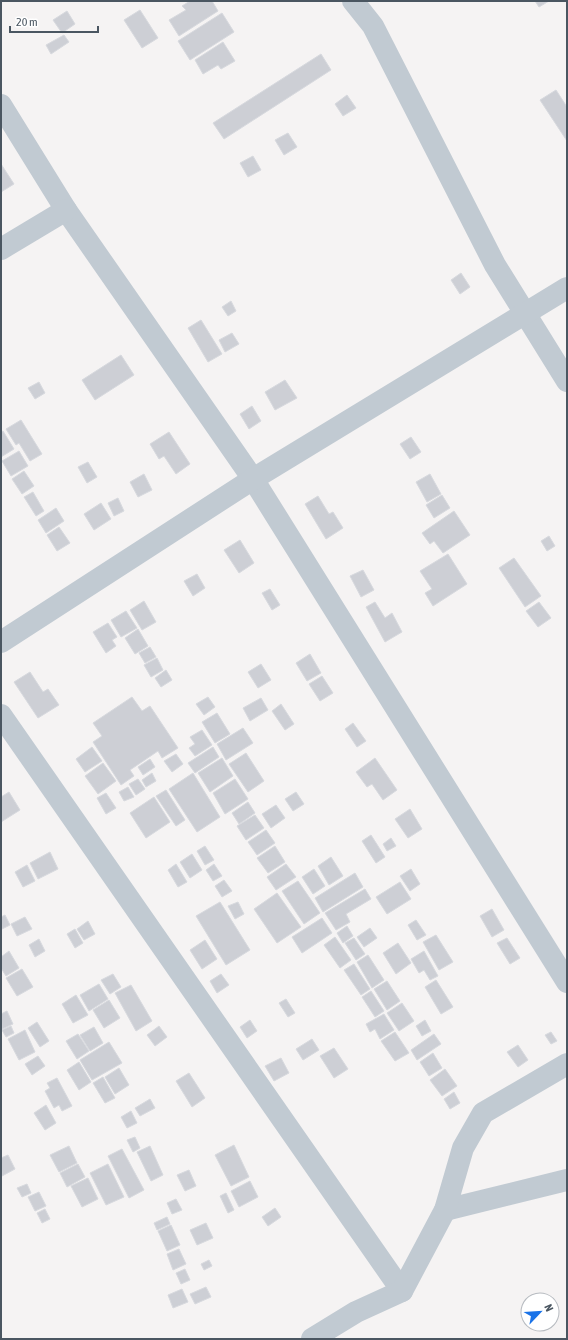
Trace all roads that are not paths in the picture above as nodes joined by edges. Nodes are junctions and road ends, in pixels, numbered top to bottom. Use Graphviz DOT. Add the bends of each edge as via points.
graph roads {
  1 [pos="353,1"];
  2 [pos="1,105"];
  3 [pos="66,210"];
  4 [pos="1,249"];
  5 [pos="567,288"];
  6 [pos="524,314"];
  7 [pos="567,381"];
  8 [pos="253,479"];
  9 [pos="1,642"];
  10 [pos="1,715"];
  11 [pos="567,982"];
  12 [pos="567,1064"];
  13 [pos="567,1180"];
  14 [pos="445,1210"];
  15 [pos="402,1291"];
  16 [pos="312,1339"];
  1 -- 6 [label="street" via="373,26 495,265"];
  2 -- 3 [label="street"];
  3 -- 4 [label="street"];
  3 -- 8 [label="street"];
  5 -- 6 [label="street"];
  6 -- 7 [label="street"];
  6 -- 8 [label="street"];
  8 -- 9 [label="street"];
  8 -- 11 [label="street"];
  10 -- 15 [label="street"];
  12 -- 14 [label="street" via="483,1113 463,1148"];
  13 -- 14 [label="street"];
  14 -- 15 [label="street"];
  15 -- 16 [label="street" via="356,1312"];
}
